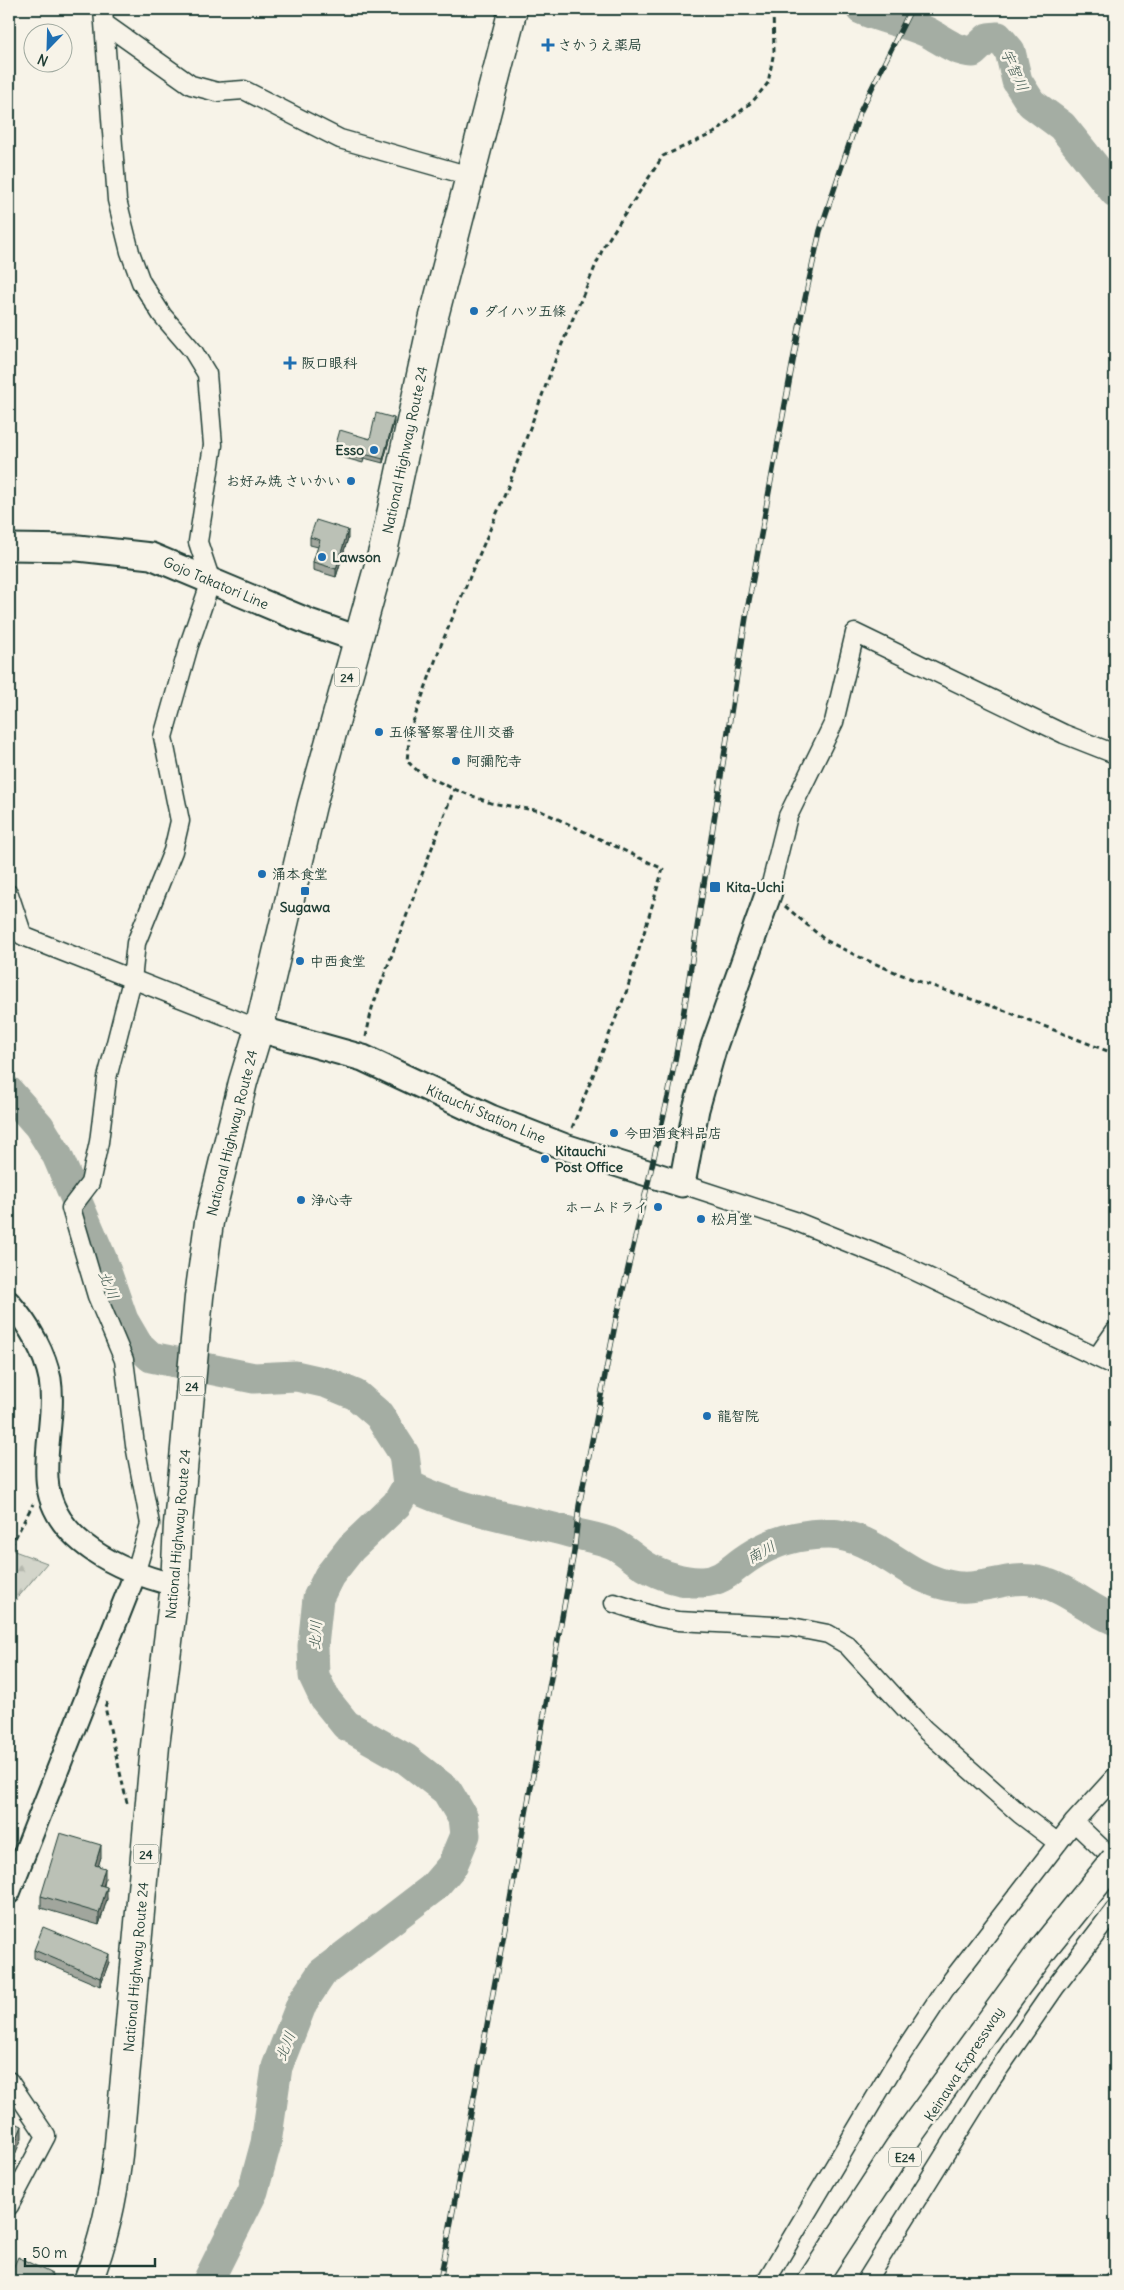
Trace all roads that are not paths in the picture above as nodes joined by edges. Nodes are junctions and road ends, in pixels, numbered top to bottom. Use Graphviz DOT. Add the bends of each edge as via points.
graph roads {
  1 [pos="512,9"];
  2 [pos="104,17"];
  3 [pos="470,176"];
  4 [pos="9,547"];
  5 [pos="211,581"];
  6 [pos="358,639"];
  7 [pos="1115,754"];
  8 [pos="768,892"];
  9 [pos="9,894"];
  10 [pos="132,980"];
  11 [pos="259,1029"];
  12 [pos="682,1184"];
  13 [pos="9,1302"];
  14 [pos="1115,1331"];
  15 [pos="1097,1357"];
  16 [pos="1115,1366"];
  17 [pos="135,1574"];
  18 [pos="175,1585"];
  19 [pos="614,1603"];
  20 [pos="1115,1778"];
  21 [pos="1074,1822"];
  22 [pos="1058,1843"];
  23 [pos="1115,1861"];
  24 [pos="9,1893"];
  25 [pos="1115,1908"];
  26 [pos="981,2035"];
  27 [pos="9,2081"];
  28 [pos="9,2206"];
  29 [pos="88,2281"];
  30 [pos="766,2281"];
  31 [pos="812,2281"];
  32 [pos="833,2281"];
  33 [pos="866,2281"];
  1 -- 3 [label="highway, National Highway Route 24 / 24"];
  2 -- 3 [label="street" via="191,85 218,92 244,90 340,139"];
  2 -- 5 [label="street" via="117,200 130,252 140,282 207,374 213,446 198,542"];
  3 -- 6 [label="highway, National Highway Route 24 / 24" via="432,324 384,547"];
  4 -- 5 [label="main road, Gojo Takatori Line" via="78,548 151,556"];
  5 -- 6 [label="main road, Gojo Takatori Line"];
  5 -- 10 [label="street" via="163,737 180,821 173,852 136,943"];
  6 -- 11 [label="highway, National Highway Route 24 / 24" via="312,805"];
  7 -- 8 [label="street" via="1064,734 855,633 834,722 788,816"];
  8 -- 12 [label="main road" via="714,1046 696,1109"];
  9 -- 10 [label="street" via="23,936"];
  10 -- 11 [label="street"];
  10 -- 17 [label="street" via="107,1078 90,1183 71,1208 97,1296 124,1360 150,1524"];
  11 -- 12 [label="main road, Kitauchi Station Line" via="362,1058 490,1118 565,1147"];
  11 -- 18 [label="highway, National Highway Route 24 / 24" via="223,1160 210,1222 199,1297"];
  12 -- 15 [label="street" via="795,1221 894,1261"];
  13 -- 17 [label="street" via="42,1351 50,1380 46,1479 55,1511 71,1534 103,1557"];
  14 -- 15 [label="street"];
  15 -- 16 [label="street"];
  17 -- 18 [label="street"];
  17 -- 24 [label="street"];
  18 -- 29 [label="highway, National Highway Route 24 / 24" via="155,1746 113,2198"];
  19 -- 22 [label="street" via="657,1618 792,1627 828,1634 847,1645 924,1729 1020,1814"];
  20 -- 21 [label="street"];
  21 -- 22 [label="street"];
  21 -- 23 [label="street"];
  22 -- 30 [label="street" via="945,1989 894,2066"];
  23 -- 26 [label="highway, Keinawa Expressway / E24, bridge" via="1044,1948"];
  25 -- 33 [label="street" via="991,2080"];
  26 -- 31 [label="highway" via="899,2148"];
  26 -- 32 [label="highway, Keinawa Expressway / E24"];
  27 -- 28 [label="street" via="46,2136"];
}
